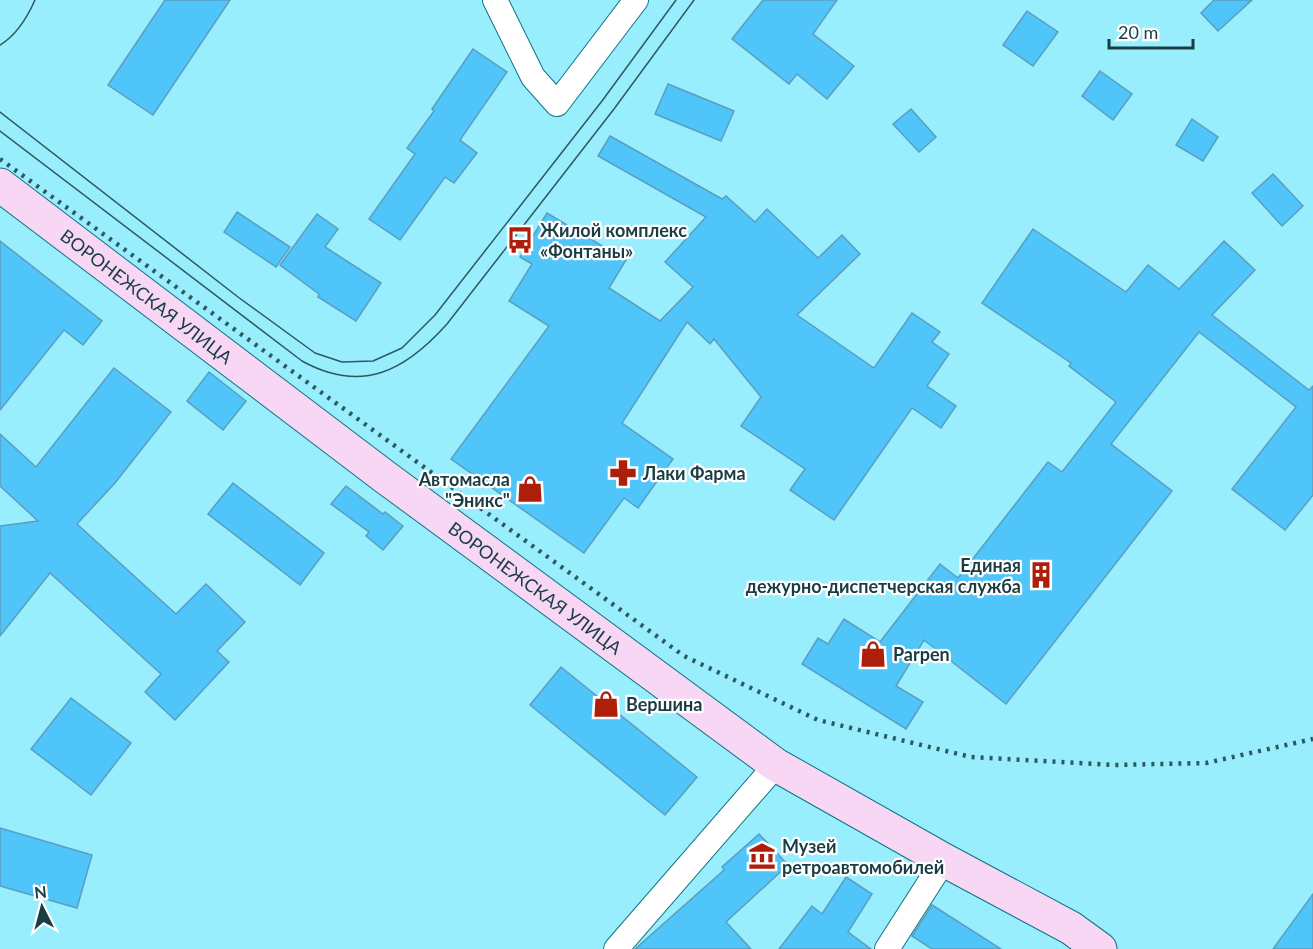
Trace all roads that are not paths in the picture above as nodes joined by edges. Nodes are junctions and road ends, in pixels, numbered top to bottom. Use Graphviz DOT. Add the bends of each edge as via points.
graph roads {
  1 [pos="495,0"];
  2 [pos="636,0"];
  3 [pos="0,185"];
  4 [pos="776,765"];
  5 [pos="944,860"];
  6 [pos="616,949"];
  7 [pos="887,949"];
  8 [pos="1100,949"];
  1 -- 2 [label="street" via="533,77 557,104"];
  3 -- 4 [label="street, ВОРОНЕЖСКАЯ УЛИЦА" via="385,477"];
  4 -- 5 [label="street, ВОРОНЕЖСКАЯ УЛИЦА"];
  4 -- 6 [label="street"];
  5 -- 7 [label="street"];
  5 -- 8 [label="street, ВОРОНЕЖСКАЯ УЛИЦА" via="1071,928"];
}
